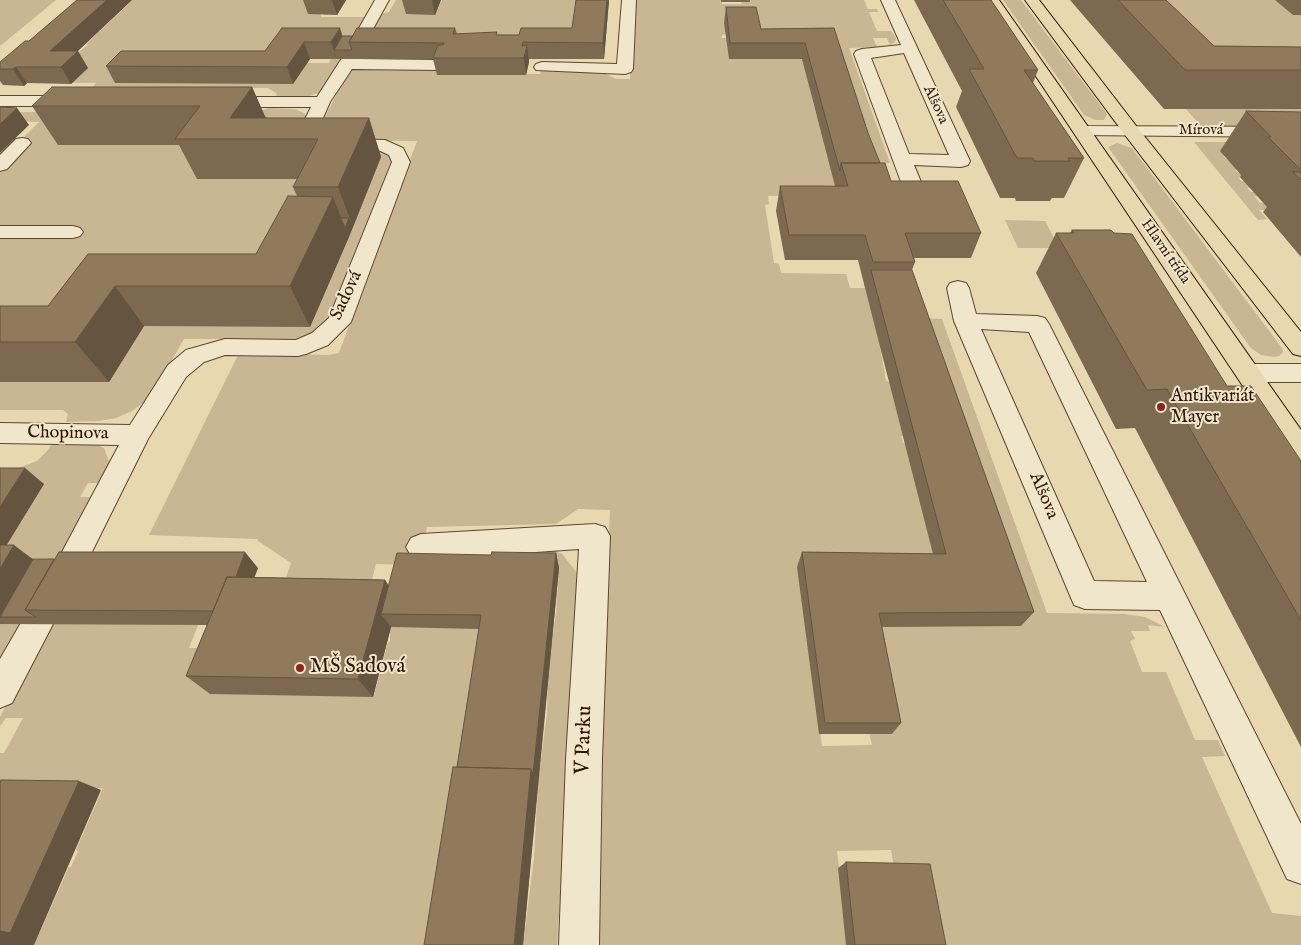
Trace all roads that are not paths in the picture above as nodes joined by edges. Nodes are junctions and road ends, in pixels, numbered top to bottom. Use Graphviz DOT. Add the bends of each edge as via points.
graph roads {
  1 [pos="382,0"];
  2 [pos="628,0"];
  3 [pos="888,0"];
  4 [pos="992,0"];
  5 [pos="1032,0"];
  6 [pos="910,48"];
  7 [pos="351,56"];
  8 [pos="440,65"];
  9 [pos="542,67"];
  10 [pos="0,101"];
  11 [pos="87,101"];
  12 [pos="201,102"];
  13 [pos="322,102"];
  14 [pos="1082,131"];
  15 [pos="1131,131"];
  16 [pos="1301,132"];
  17 [pos="22,143"];
  18 [pos="902,159"];
  19 [pos="0,166"];
  20 [pos="911,182"];
  21 [pos="0,232"];
  22 [pos="73,232"];
  23 [pos="958,288"];
  24 [pos="966,321"];
  25 [pos="1301,348"];
  26 [pos="1248,373"];
  27 [pos="1301,373"];
  28 [pos="0,433"];
  29 [pos="137,435"];
  30 [pos="1301,450"];
  31 [pos="421,547"];
  32 [pos="69,567"];
  33 [pos="1170,596"];
  34 [pos="37,624"];
  35 [pos="0,691"];
  36 [pos="1301,865"];
  37 [pos="579,945"];
  1 -- 7 [label="street, Sadová"];
  2 -- 9 [label="street" via="625,68"];
  3 -- 6 [label="street, Alšova"];
  4 -- 14 [label="main road, Hlavní třída"];
  5 -- 15 [label="main road"];
  6 -- 18 [label="street" via="862,54"];
  6 -- 18 [label="street, Alšova" via="962,161"];
  7 -- 8 [label="street"];
  7 -- 13 [label="street, Sadová"];
  10 -- 11 [label="street"];
  12 -- 13 [label="street"];
  13 -- 29 [label="street, Sadová" via="310,127 311,139 322,144 379,144 398,152 401,162 339,322 320,339 298,348 225,347 195,356 177,371"];
  14 -- 15 [label="street"];
  14 -- 26 [label="main road, Hlavní třída"];
  15 -- 16 [label="street, Mírová"];
  15 -- 25 [label="main road"];
  17 -- 19 [label="street"];
  18 -- 20 [label="street"];
  21 -- 22 [label="street"];
  23 -- 24 [label="street, Alšova"];
  24 -- 33 [label="street" via="1037,324"];
  24 -- 33 [label="street, Alšova" via="1086,595"];
  26 -- 27 [label="street"];
  26 -- 30 [label="main road, Hlavní třída"];
  28 -- 29 [label="street, Chopinova"];
  29 -- 32 [label="street, Sadová"];
  31 -- 37 [label="street, V Parku" via="595,536"];
  33 -- 36 [label="street"];
  34 -- 35 [label="street"];
}
